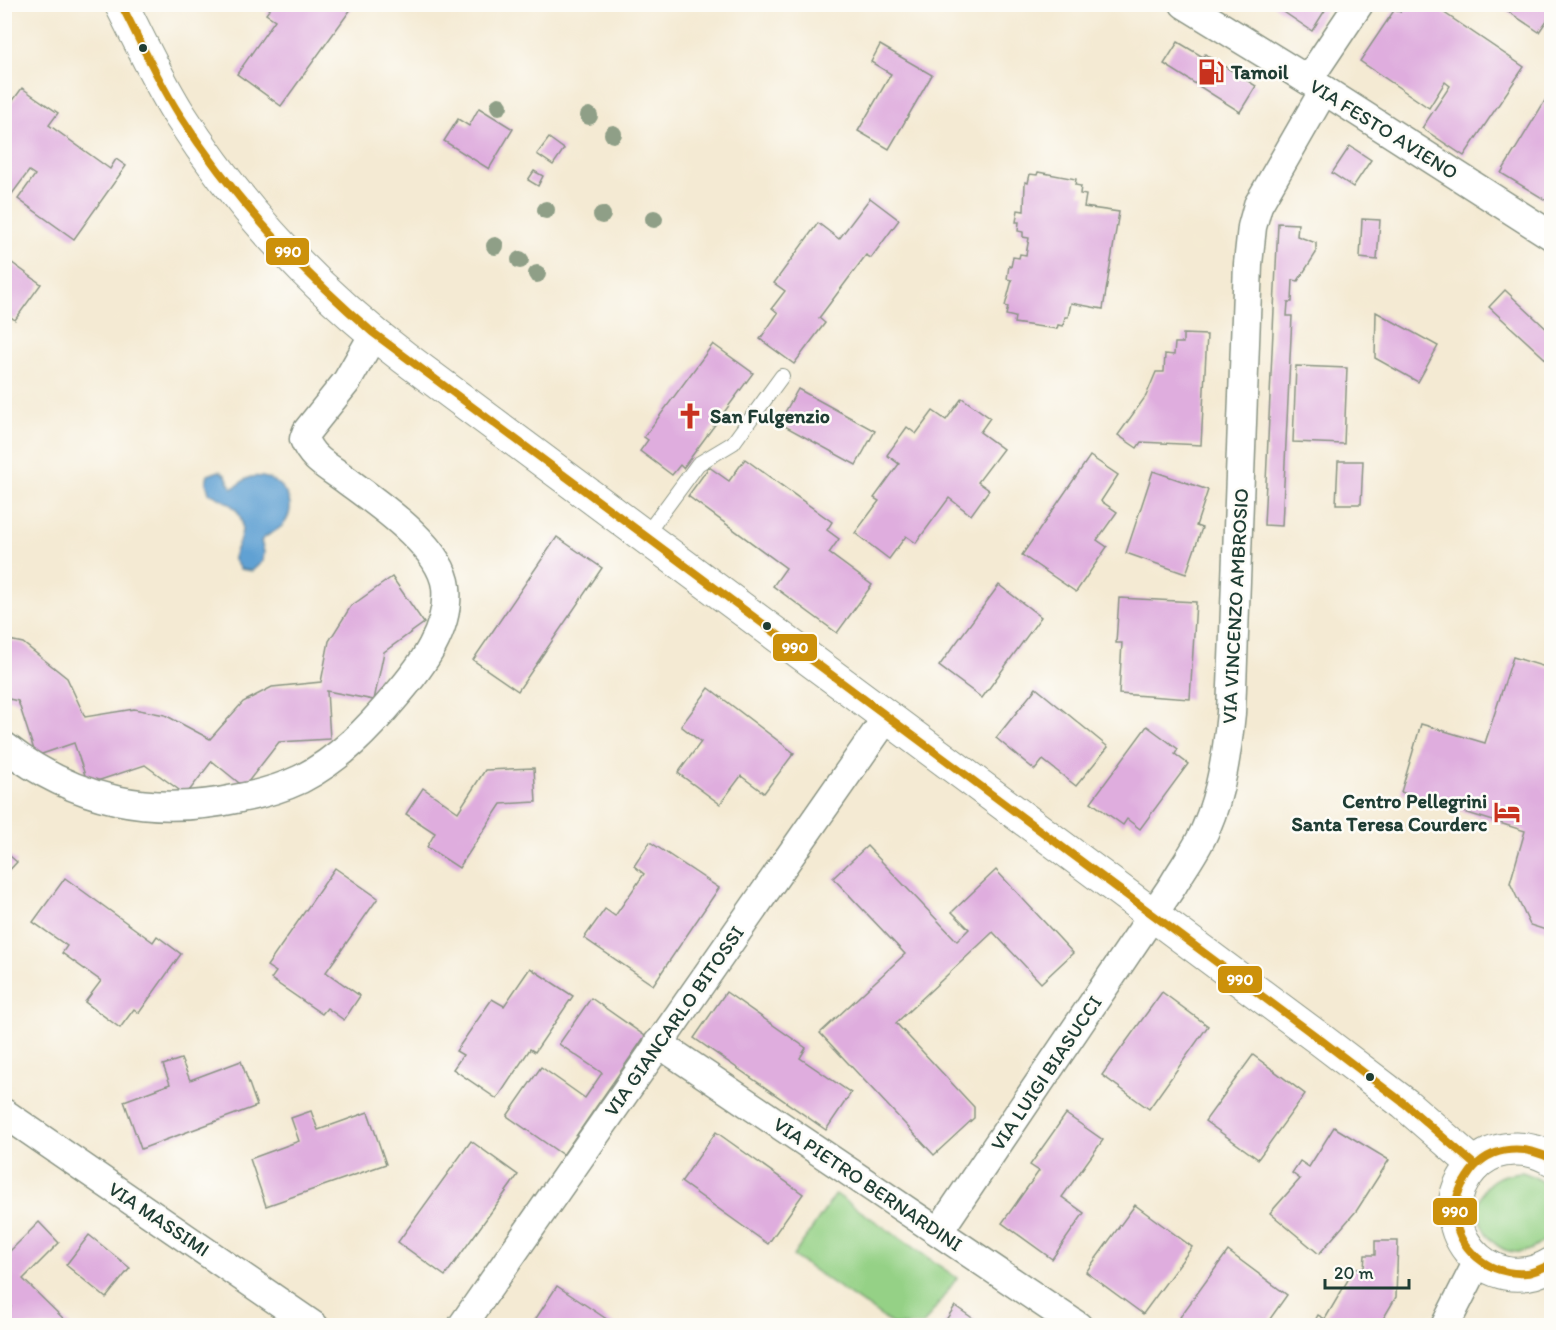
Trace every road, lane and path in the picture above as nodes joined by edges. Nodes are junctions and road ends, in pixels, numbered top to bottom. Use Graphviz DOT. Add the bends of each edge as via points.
graph roads {
  1 [pos="121,4"];
  2 [pos="1184,4"];
  3 [pos="1359,4"];
  4 [pos="1316,85"];
  5 [pos="1551,236"];
  6 [pos="374,334"];
  7 [pos="782,376"];
  8 [pos="645,536"];
  9 [pos="887,717"];
  10 [pos="4,746"];
  11 [pos="1152,915"];
  12 [pos="658,1043"];
  13 [pos="4,1113"];
  14 [pos="1551,1159"];
  15 [pos="1475,1164"];
  16 [pos="939,1231"];
  17 [pos="1478,1261"];
  18 [pos="1551,1263"];
  19 [pos="314,1326"];
  20 [pos="462,1326"];
  21 [pos="1078,1326"];
  22 [pos="1445,1326"];
  1 -- 6 [label="street" via="180,114 238,197 315,281"];
  2 -- 4 [label="street, VIA FESTO AVIENO"];
  3 -- 4 [label="street, VIA VINCENZO AMBROSIO"];
  4 -- 5 [label="street, VIA FESTO AVIENO"];
  4 -- 11 [label="street, VIA VINCENZO AMBROSIO" via="1258,205 1252,227 1232,713 1222,778 1199,843"];
  6 -- 8 [label="street"];
  6 -- 10 [label="street" via="347,381 304,439 314,457 370,497 425,545 443,573 446,595 443,617 427,656 375,721 344,750 299,780 257,794 178,807 144,806 102,797 55,777"];
  7 -- 8 [label="lane" via="733,443 698,464"];
  8 -- 9 [label="street"];
  9 -- 11 [label="street"];
  9 -- 12 [label="street, VIA GIANCARLO BITOSSI"];
  11 -- 15 [label="street" via="1405,1104"];
  11 -- 16 [label="street, VIA LUIGI BIASUCCI"];
  12 -- 16 [label="street, VIA PIETRO BERNARDINI"];
  12 -- 20 [label="street, VIA GIANCARLO BITOSSI"];
  13 -- 19 [label="street, VIA MASSIMI"];
  14 -- 15 [label="street" via="1531,1149 1515,1149 1497,1151"];
  15 -- 17 [label="street" via="1460,1185 1455,1214 1459,1234"];
  16 -- 21 [label="street, VIA PIETRO BERNARDINI"];
  17 -- 18 [label="street" via="1497,1272 1514,1275 1540,1270"];
  17 -- 22 [label="street"];
}
